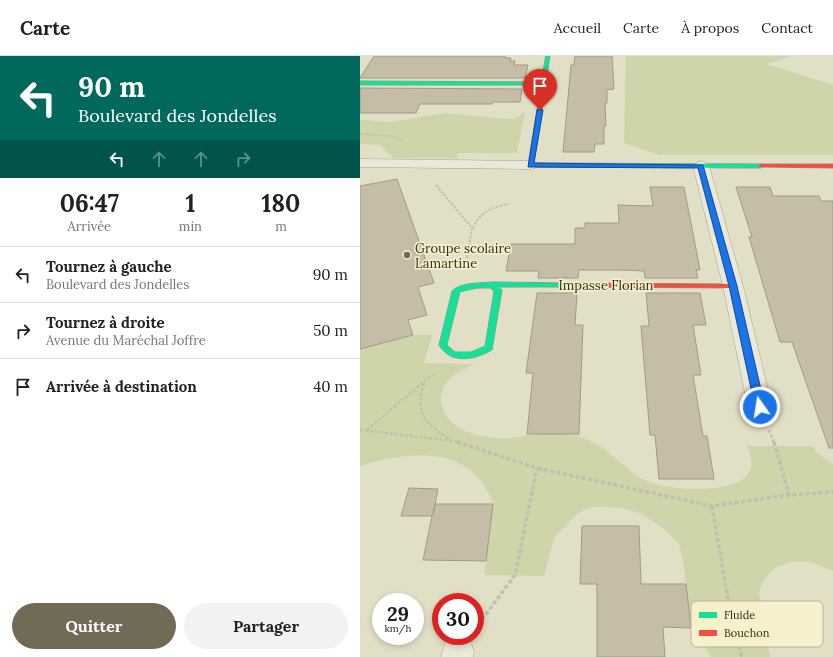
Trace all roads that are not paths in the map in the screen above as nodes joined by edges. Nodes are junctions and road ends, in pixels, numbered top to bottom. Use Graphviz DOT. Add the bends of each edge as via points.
graph roads {
  1 [pos="548,56"];
  2 [pos="360,83"];
  3 [pos="544,84"];
  4 [pos="360,163"];
  5 [pos="531,165"];
  6 [pos="701,166"];
  7 [pos="833,166"];
  8 [pos="479,285"];
  9 [pos="733,286"];
  10 [pos="760,407"];
  1 -- 3 [label="street"];
  2 -- 3 [label="street"];
  3 -- 5 [label="street"];
  4 -- 5 [label="lane"];
  5 -- 6 [label="street"];
  6 -- 7 [label="street"];
  6 -- 9 [label="street"];
  8 -- 8 [label="street, Impasse Florian" via="492,286 498,290 490,345 483,352 475,354 453,354 442,345 455,294 462,287"];
  8 -- 9 [label="street, Impasse Florian"];
  9 -- 10 [label="street"];
}
